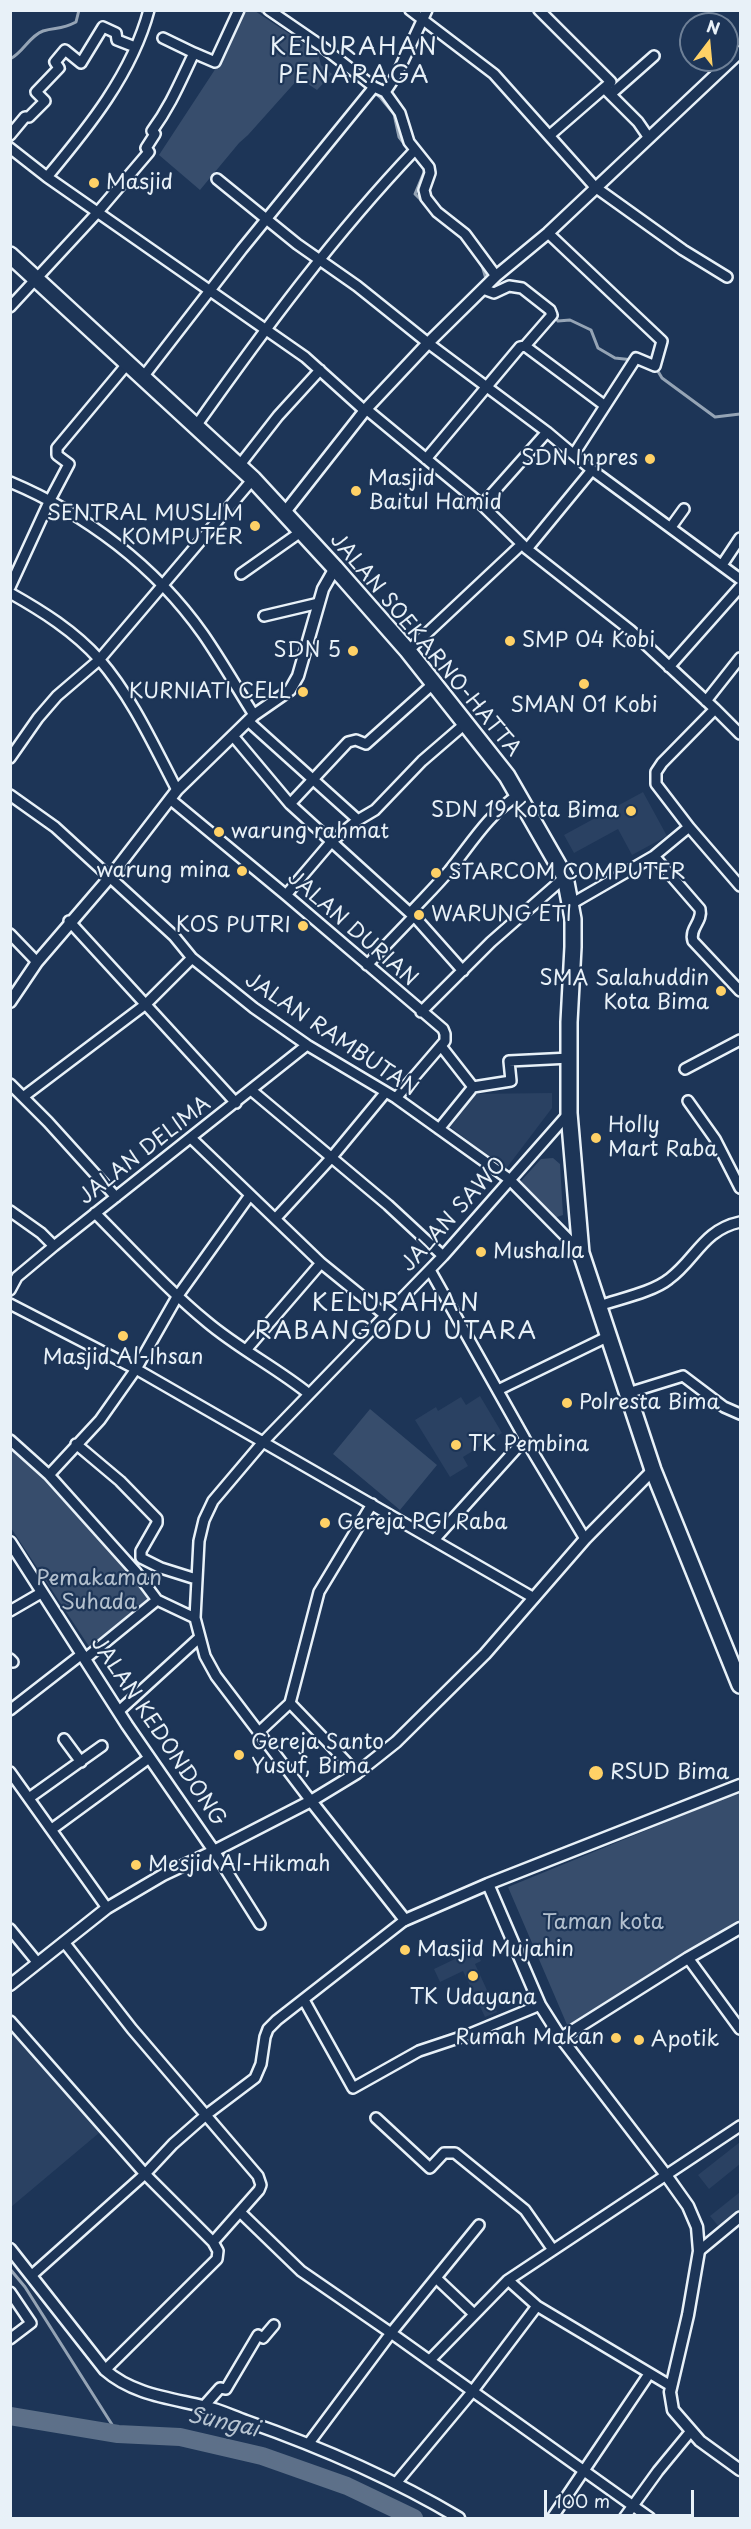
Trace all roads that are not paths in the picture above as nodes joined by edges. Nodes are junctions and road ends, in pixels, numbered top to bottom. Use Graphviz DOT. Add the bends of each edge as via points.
graph roads {
  1 [pos="149,10"];
  2 [pos="239,10"];
  3 [pos="269,10"];
  4 [pos="410,10"];
  5 [pos="427,10"];
  6 [pos="539,10"];
  7 [pos="423,21"];
  8 [pos="163,38"];
  9 [pos="135,47"];
  10 [pos="194,53"];
  11 [pos="740,54"];
  12 [pos="654,56"];
  13 [pos="374,88"];
  14 [pos="607,91"];
  15 [pos="385,92"];
  16 [pos="10,135"];
  17 [pos="550,135"];
  18 [pos="649,138"];
  19 [pos="10,148"];
  20 [pos="415,150"];
  21 [pos="47,177"];
  22 [pos="217,179"];
  23 [pos="595,187"];
  24 [pos="98,213"];
  25 [pos="268,219"];
  26 [pos="548,233"];
  27 [pos="10,255"];
  28 [pos="319,260"];
  29 [pos="727,277"];
  30 [pos="37,278"];
  31 [pos="494,278"];
  32 [pos="484,288"];
  33 [pos="210,291"];
  34 [pos="10,307"];
  35 [pos="266,328"];
  36 [pos="428,343"];
  37 [pos="525,346"];
  38 [pos="128,363"];
  39 [pos="320,370"];
  40 [pos="143,377"];
  41 [pos="488,388"];
  42 [pos="604,405"];
  43 [pos="365,410"];
  44 [pos="196,426"];
  45 [pos="547,432"];
  46 [pos="574,454"];
  47 [pos="426,459"];
  48 [pos="239,466"];
  49 [pos="592,470"];
  50 [pos="253,479"];
  51 [pos="10,482"];
  52 [pos="50,500"];
  53 [pos="482,506"];
  54 [pos="684,509"];
  55 [pos="285,512"];
  56 [pos="671,528"];
  57 [pos="302,531"];
  58 [pos="741,538"];
  59 [pos="524,547"];
  60 [pos="722,565"];
  61 [pos="335,568"];
  62 [pos="241,574"];
  63 [pos="741,579"];
  64 [pos="163,585"];
  65 [pos="10,587"];
  66 [pos="741,587"];
  67 [pos="10,592"];
  68 [pos="319,603"];
  69 [pos="264,616"];
  70 [pos="408,651"];
  71 [pos="741,658"];
  72 [pos="99,660"];
  73 [pos="669,667"];
  74 [pos="434,683"];
  75 [pos="706,701"];
  76 [pos="716,709"];
  77 [pos="251,718"];
  78 [pos="466,723"];
  79 [pos="741,734"];
  80 [pos="233,735"];
  81 [pos="10,758"];
  82 [pos="313,779"];
  83 [pos="10,795"];
  84 [pos="174,795"];
  85 [pos="518,795"];
  86 [pos="290,804"];
  87 [pos="358,820"];
  88 [pos="690,827"];
  89 [pos="332,841"];
  90 [pos="654,856"];
  91 [pos="110,877"];
  92 [pos="565,877"];
  93 [pos="741,886"];
  94 [pos="286,895"];
  95 [pos="571,904"];
  96 [pos="412,915"];
  97 [pos="69,921"];
  98 [pos="10,934"];
  99 [pos="192,958"];
  100 [pos="37,962"];
  101 [pos="367,965"];
  102 [pos="464,971"];
  103 [pos="741,991"];
  104 [pos="10,1002"];
  105 [pos="146,1004"];
  106 [pos="421,1012"];
  107 [pos="741,1040"];
  108 [pos="307,1045"];
  109 [pos="441,1046"];
  110 [pos="570,1058"];
  111 [pos="685,1069"];
  112 [pos="10,1084"];
  113 [pos="473,1087"];
  114 [pos="251,1090"];
  115 [pos="385,1092"];
  116 [pos="23,1097"];
  117 [pos="396,1098"];
  118 [pos="688,1101"];
  119 [pos="236,1103"];
  120 [pos="569,1113"];
  121 [pos="439,1129"];
  122 [pos="191,1138"];
  123 [pos="332,1157"];
  124 [pos="509,1179"];
  125 [pos="741,1188"];
  126 [pos="250,1195"];
  127 [pos="116,1197"];
  128 [pos="10,1211"];
  129 [pos="95,1213"];
  130 [pos="276,1218"];
  131 [pos="741,1221"];
  132 [pos="54,1246"];
  133 [pos="582,1253"];
  134 [pos="443,1256"];
  135 [pos="321,1263"];
  136 [pos="430,1270"];
  137 [pos="10,1290"];
  138 [pos="177,1297"];
  139 [pos="10,1304"];
  140 [pos="599,1306"];
  141 [pos="385,1315"];
  142 [pos="609,1336"];
  143 [pos="246,1350"];
  144 [pos="136,1369"];
  145 [pos="498,1390"];
  146 [pos="628,1393"];
  147 [pos="309,1394"];
  148 [pos="741,1414"];
  149 [pos="525,1439"];
  150 [pos="10,1440"];
  151 [pos="263,1442"];
  152 [pos="76,1444"];
  153 [pos="653,1470"];
  154 [pos="49,1475"];
  155 [pos="372,1504"];
  156 [pos="585,1539"];
  157 [pos="434,1540"];
  158 [pos="10,1542"];
  159 [pos="196,1579"];
  160 [pos="41,1593"];
  161 [pos="534,1598"];
  162 [pos="157,1600"];
  163 [pos="10,1611"];
  164 [pos="195,1618"];
  165 [pos="199,1638"];
  166 [pos="84,1656"];
  167 [pos="741,1684"];
  168 [pos="290,1703"];
  169 [pos="10,1710"];
  170 [pos="119,1711"];
  171 [pos="259,1732"];
  172 [pos="64,1739"];
  173 [pos="102,1746"];
  174 [pos="149,1758"];
  175 [pos="81,1762"];
  176 [pos="10,1772"];
  177 [pos="357,1773"];
  178 [pos="741,1785"];
  179 [pos="29,1798"];
  180 [pos="311,1801"];
  181 [pos="52,1828"];
  182 [pos="214,1851"];
  183 [pos="489,1884"];
  184 [pos="107,1908"];
  185 [pos="405,1920"];
  186 [pos="260,1924"];
  187 [pos="741,1928"];
  188 [pos="10,1929"];
  189 [pos="64,1942"];
  190 [pos="688,1958"];
  191 [pos="38,1962"];
  192 [pos="10,1985"];
  193 [pos="304,2000"];
  194 [pos="540,2005"];
  195 [pos="10,2021"];
  196 [pos="741,2029"];
  197 [pos="561,2038"];
  198 [pos="206,2115"];
  199 [pos="376,2118"];
  200 [pos="741,2126"];
  201 [pos="145,2174"];
  202 [pos="666,2175"];
  203 [pos="240,2212"];
  204 [pos="741,2217"];
  205 [pos="479,2225"];
  206 [pos="213,2242"];
  207 [pos="10,2249"];
  208 [pos="553,2250"];
  209 [pos="699,2251"];
  210 [pos="32,2275"];
  211 [pos="436,2278"];
  212 [pos="508,2280"];
  213 [pos="10,2292"];
  214 [pos="537,2306"];
  215 [pos="474,2314"];
  216 [pos="274,2325"];
  217 [pos="391,2333"];
  218 [pos="10,2339"];
  219 [pos="430,2360"];
  220 [pos="105,2370"];
  221 [pos="649,2374"];
  222 [pos="671,2386"];
  223 [pos="472,2392"];
  224 [pos="204,2406"];
  225 [pos="692,2431"];
  226 [pos="309,2443"];
  227 [pos="741,2470"];
  228 [pos="582,2472"];
  229 [pos="396,2483"];
  230 [pos="633,2506"];
  231 [pos="459,2518"];
  232 [pos="552,2518"];
  233 [pos="624,2518"];
  234 [pos="650,2518"];
  1 -- 9 [label="street"];
  2 -- 10 [label="street" via="215,62"];
  3 -- 13 [label="street"];
  4 -- 7 [label="street"];
  5 -- 7 [label="street"];
  6 -- 14 [label="street" via="611,82"];
  7 -- 15 [label="street"];
  7 -- 17 [label="street" via="494,75"];
  8 -- 10 [label="street"];
  9 -- 16 [label="street" via="117,40 116,33 103,27 81,63 64,50 55,62 59,68 36,92 45,101"];
  9 -- 21 [label="street" via="103,105"];
  10 -- 24 [label="street" via="171,105 152,131 156,134 146,148 149,152"];
  11 -- 18 [label="street"];
  12 -- 14 [label="street"];
  13 -- 15 [label="street"];
  13 -- 25 [label="street"];
  14 -- 17 [label="street"];
  14 -- 18 [label="street"];
  15 -- 20 [label="street" via="400,113"];
  17 -- 23 [label="street"];
  18 -- 23 [label="street"];
  19 -- 21 [label="street"];
  20 -- 28 [label="street" via="366,201"];
  20 -- 31 [label="street" via="430,169 424,190 426,198 465,234"];
  21 -- 24 [label="street"];
  22 -- 25 [label="street"];
  23 -- 26 [label="street"];
  23 -- 29 [label="street"];
  24 -- 30 [label="street"];
  24 -- 33 [label="street"];
  25 -- 28 [label="street"];
  25 -- 33 [label="street"];
  26 -- 31 [label="street"];
  26 -- 42 [label="street" via="662,341 655,366 634,360"];
  27 -- 30 [label="highway, JALAN SOEKARNO-HATTA"];
  28 -- 35 [label="street"];
  28 -- 36 [label="street"];
  30 -- 34 [label="street"];
  30 -- 38 [label="highway, JALAN SOEKARNO-HATTA"];
  31 -- 32 [label="street"];
  32 -- 36 [label="street"];
  32 -- 37 [label="street" via="494,293 509,286 522,288 550,310 552,315"];
  33 -- 35 [label="street"];
  33 -- 40 [label="street"];
  35 -- 39 [label="street"];
  35 -- 44 [label="street"];
  36 -- 41 [label="street"];
  36 -- 43 [label="street"];
  37 -- 41 [label="street" via="520,347"];
  37 -- 42 [label="street"];
  38 -- 40 [label="highway, JALAN SOEKARNO-HATTA"];
  38 -- 52 [label="street" via="57,448 57,455 69,464"];
  39 -- 43 [label="street"];
  39 -- 48 [label="street"];
  40 -- 44 [label="highway, JALAN SOEKARNO-HATTA"];
  41 -- 45 [label="street"];
  41 -- 47 [label="street"];
  42 -- 46 [label="street"];
  43 -- 47 [label="street"];
  43 -- 55 [label="street"];
  44 -- 48 [label="highway, JALAN SOEKARNO-HATTA"];
  45 -- 46 [label="street"];
  45 -- 53 [label="street"];
  46 -- 49 [label="street"];
  47 -- 53 [label="street"];
  48 -- 50 [label="highway, JALAN SOEKARNO-HATTA"];
  49 -- 56 [label="street"];
  49 -- 59 [label="street"];
  50 -- 55 [label="highway, JALAN SOEKARNO-HATTA"];
  50 -- 64 [label="street"];
  51 -- 52 [label="street"];
  52 -- 64 [label="street" via="106,535"];
  52 -- 65 [label="street"];
  53 -- 59 [label="street"];
  54 -- 56 [label="street"];
  55 -- 57 [label="highway, JALAN SOEKARNO-HATTA"];
  56 -- 60 [label="street"];
  57 -- 61 [label="highway, JALAN SOEKARNO-HATTA"];
  57 -- 62 [label="street"];
  58 -- 60 [label="street"];
  59 -- 70 [label="street"];
  59 -- 73 [label="street" via="630,630"];
  60 -- 63 [label="street"];
  61 -- 68 [label="street"];
  61 -- 70 [label="highway, JALAN SOEKARNO-HATTA"];
  64 -- 72 [label="street"];
  64 -- 77 [label="street" via="202,632"];
  66 -- 73 [label="street"];
  67 -- 72 [label="street" via="58,623"];
  68 -- 69 [label="street"];
  68 -- 77 [label="street" via="293,686"];
  70 -- 74 [label="highway, JALAN SOEKARNO-HATTA"];
  71 -- 75 [label="street"];
  72 -- 81 [label="street" via="57,696"];
  72 -- 84 [label="street" via="150,738"];
  73 -- 75 [label="street"];
  74 -- 78 [label="highway, JALAN SOEKARNO-HATTA"];
  74 -- 82 [label="street" via="366,744 348,742"];
  75 -- 76 [label="street"];
  76 -- 79 [label="street"];
  76 -- 88 [label="street" via="656,772 656,784"];
  77 -- 80 [label="street"];
  77 -- 82 [label="street"];
  78 -- 85 [label="highway, JALAN SOEKARNO-HATTA"];
  78 -- 87 [label="street" via="375,810"];
  80 -- 84 [label="street"];
  80 -- 86 [label="street"];
  82 -- 86 [label="street"];
  82 -- 87 [label="street"];
  83 -- 91 [label="street, JALAN RAMBUTAN" via="55,827"];
  84 -- 91 [label="street"];
  84 -- 94 [label="street, JALAN DURIAN"];
  85 -- 92 [label="highway, JALAN SOEKARNO-HATTA"];
  85 -- 96 [label="street" via="499,808 473,837"];
  86 -- 89 [label="street"];
  87 -- 89 [label="street"];
  88 -- 90 [label="street"];
  88 -- 93 [label="street"];
  89 -- 94 [label="street"];
  89 -- 96 [label="street"];
  90 -- 95 [label="street"];
  90 -- 103 [label="street" via="700,909 701,917 692,931 693,941"];
  91 -- 97 [label="street"];
  91 -- 99 [label="street, JALAN RAMBUTAN" via="174,936"];
  92 -- 95 [label="highway, JALAN SOEKARNO-HATTA"];
  92 -- 102 [label="street"];
  94 -- 101 [label="street, JALAN DURIAN"];
  95 -- 110 [label="highway, JALAN SOEKARNO-HATTA"];
  96 -- 101 [label="street"];
  96 -- 102 [label="street"];
  97 -- 100 [label="street"];
  97 -- 105 [label="street"];
  98 -- 100 [label="street"];
  99 -- 105 [label="street"];
  99 -- 108 [label="street, JALAN RAMBUTAN"];
  100 -- 104 [label="street"];
  101 -- 106 [label="street, JALAN DURIAN"];
  102 -- 106 [label="street"];
  105 -- 116 [label="street"];
  105 -- 119 [label="street"];
  106 -- 109 [label="street, JALAN DURIAN" via="445,1032"];
  107 -- 111 [label="street"];
  108 -- 114 [label="street, JALAN DELIMA"];
  108 -- 115 [label="street, JALAN RAMBUTAN"];
  109 -- 113 [label="street"];
  109 -- 117 [label="street"];
  110 -- 113 [label="street" via="509,1060 511,1081"];
  110 -- 120 [label="highway, JALAN SOEKARNO-HATTA"];
  112 -- 116 [label="street"];
  113 -- 121 [label="street"];
  114 -- 119 [label="street, JALAN DELIMA"];
  114 -- 123 [label="street"];
  115 -- 117 [label="street, JALAN RAMBUTAN"];
  115 -- 123 [label="street"];
  116 -- 127 [label="street"];
  117 -- 121 [label="street, JALAN RAMBUTAN"];
  118 -- 125 [label="street" via="715,1139"];
  119 -- 122 [label="street, JALAN DELIMA"];
  120 -- 124 [label="street, JALAN SAWO"];
  120 -- 133 [label="highway, JALAN SOEKARNO-HATTA"];
  121 -- 124 [label="street, JALAN RAMBUTAN"];
  122 -- 126 [label="street"];
  122 -- 127 [label="street, JALAN DELIMA"];
  123 -- 130 [label="street"];
  123 -- 134 [label="street"];
  124 -- 133 [label="street, JALAN RAMBUTAN"];
  124 -- 134 [label="street, JALAN SAWO"];
  126 -- 130 [label="street"];
  126 -- 138 [label="street"];
  127 -- 129 [label="street, JALAN DELIMA"];
  128 -- 132 [label="street"];
  129 -- 132 [label="street, JALAN DELIMA"];
  129 -- 138 [label="street"];
  130 -- 135 [label="street"];
  131 -- 140 [label="street" via="705,1239 669,1280"];
  132 -- 137 [label="street, JALAN DELIMA" via="17,1277"];
  133 -- 140 [label="highway, JALAN SOEKARNO-HATTA"];
  134 -- 136 [label="street, JALAN SAWO"];
  135 -- 141 [label="street"];
  135 -- 143 [label="street"];
  136 -- 141 [label="street, JALAN SAWO"];
  136 -- 145 [label="street"];
  138 -- 143 [label="street"];
  138 -- 144 [label="street"];
  139 -- 144 [label="street"];
  140 -- 142 [label="highway, JALAN SOEKARNO-HATTA"];
  141 -- 147 [label="street, JALAN SAWO"];
  142 -- 145 [label="street"];
  142 -- 146 [label="highway, JALAN SOEKARNO-HATTA"];
  143 -- 147 [label="street"];
  144 -- 151 [label="street"];
  144 -- 152 [label="street" via="100,1420"];
  145 -- 149 [label="street"];
  146 -- 148 [label="street" via="682,1376 724,1407"];
  146 -- 153 [label="highway, JALAN SOEKARNO-HATTA"];
  147 -- 151 [label="street, JALAN SAWO"];
  149 -- 156 [label="street"];
  149 -- 157 [label="street"];
  150 -- 154 [label="street"];
  151 -- 155 [label="street"];
  151 -- 159 [label="street, JALAN SAWO" via="213,1501 199,1540"];
  152 -- 154 [label="street"];
  152 -- 159 [label="street" via="157,1519 141,1558"];
  153 -- 156 [label="street"];
  153 -- 167 [label="highway, JALAN SOEKARNO-HATTA"];
  154 -- 162 [label="street"];
  155 -- 157 [label="street"];
  155 -- 168 [label="street" via="319,1592"];
  156 -- 161 [label="street"];
  157 -- 161 [label="street"];
  158 -- 160 [label="street, JALAN KEDONDONG"];
  159 -- 164 [label="street, JALAN SAWO"];
  160 -- 163 [label="street"];
  160 -- 166 [label="street, JALAN KEDONDONG"];
  161 -- 177 [label="street" via="485,1654 412,1726"];
  162 -- 164 [label="street"];
  162 -- 166 [label="street"];
  164 -- 165 [label="street, JALAN SAWO"];
  165 -- 170 [label="street"];
  165 -- 171 [label="street, JALAN SAWO" via="216,1676"];
  166 -- 169 [label="street"];
  166 -- 170 [label="street, JALAN KEDONDONG"];
  168 -- 171 [label="street"];
  168 -- 177 [label="street"];
  170 -- 174 [label="street, JALAN KEDONDONG"];
  171 -- 180 [label="street, JALAN SAWO"];
  172 -- 175 [label="street"];
  173 -- 175 [label="street"];
  174 -- 181 [label="street"];
  174 -- 182 [label="street, JALAN KEDONDONG"];
  175 -- 179 [label="street"];
  176 -- 179 [label="street"];
  177 -- 180 [label="street"];
  178 -- 183 [label="street"];
  179 -- 181 [label="street"];
  180 -- 182 [label="street"];
  180 -- 185 [label="street"];
  181 -- 184 [label="street"];
  182 -- 184 [label="street"];
  182 -- 186 [label="street"];
  183 -- 185 [label="street"];
  183 -- 194 [label="street"];
  184 -- 189 [label="street"];
  185 -- 193 [label="street"];
  187 -- 190 [label="street"];
  188 -- 191 [label="street"];
  189 -- 191 [label="street"];
  189 -- 198 [label="street"];
  190 -- 196 [label="street"];
  190 -- 197 [label="street"];
  191 -- 192 [label="street"];
  193 -- 194 [label="street" via="353,2088 419,2051"];
  193 -- 198 [label="street" via="268,2029 255,2078"];
  194 -- 197 [label="street"];
  195 -- 201 [label="street"];
  197 -- 202 [label="street"];
  198 -- 201 [label="street"];
  198 -- 203 [label="street" via="258,2176 259,2190"];
  199 -- 208 [label="street" via="430,2168 444,2153 455,2153 525,2210"];
  200 -- 202 [label="street"];
  201 -- 206 [label="street"];
  201 -- 210 [label="street"];
  202 -- 208 [label="street"];
  202 -- 209 [label="street" via="688,2206 697,2228"];
  203 -- 206 [label="street"];
  203 -- 217 [label="street" via="301,2271"];
  204 -- 209 [label="street"];
  205 -- 211 [label="street"];
  206 -- 220 [label="street" via="217,2259"];
  207 -- 210 [label="street"];
  208 -- 212 [label="street"];
  209 -- 222 [label="street"];
  210 -- 220 [label="street"];
  211 -- 215 [label="street"];
  211 -- 217 [label="street"];
  212 -- 214 [label="street"];
  212 -- 215 [label="street"];
  213 -- 218 [label="street" via="32,2323"];
  214 -- 221 [label="street"];
  214 -- 223 [label="street"];
  215 -- 219 [label="street"];
  216 -- 224 [label="street" via="263,2338 258,2335 226,2389 220,2388"];
  217 -- 219 [label="street"];
  217 -- 226 [label="street"];
  219 -- 223 [label="street"];
  220 -- 224 [label="street" via="135,2388"];
  221 -- 222 [label="street"];
  221 -- 228 [label="street"];
  222 -- 225 [label="street" via="673,2410"];
  223 -- 228 [label="street"];
  223 -- 229 [label="street"];
  224 -- 226 [label="street"];
  225 -- 227 [label="street" via="716,2454"];
  225 -- 230 [label="street"];
  226 -- 229 [label="street"];
  228 -- 230 [label="street"];
  228 -- 232 [label="street"];
  229 -- 231 [label="street"];
  230 -- 233 [label="street"];
  230 -- 234 [label="street"];
}
